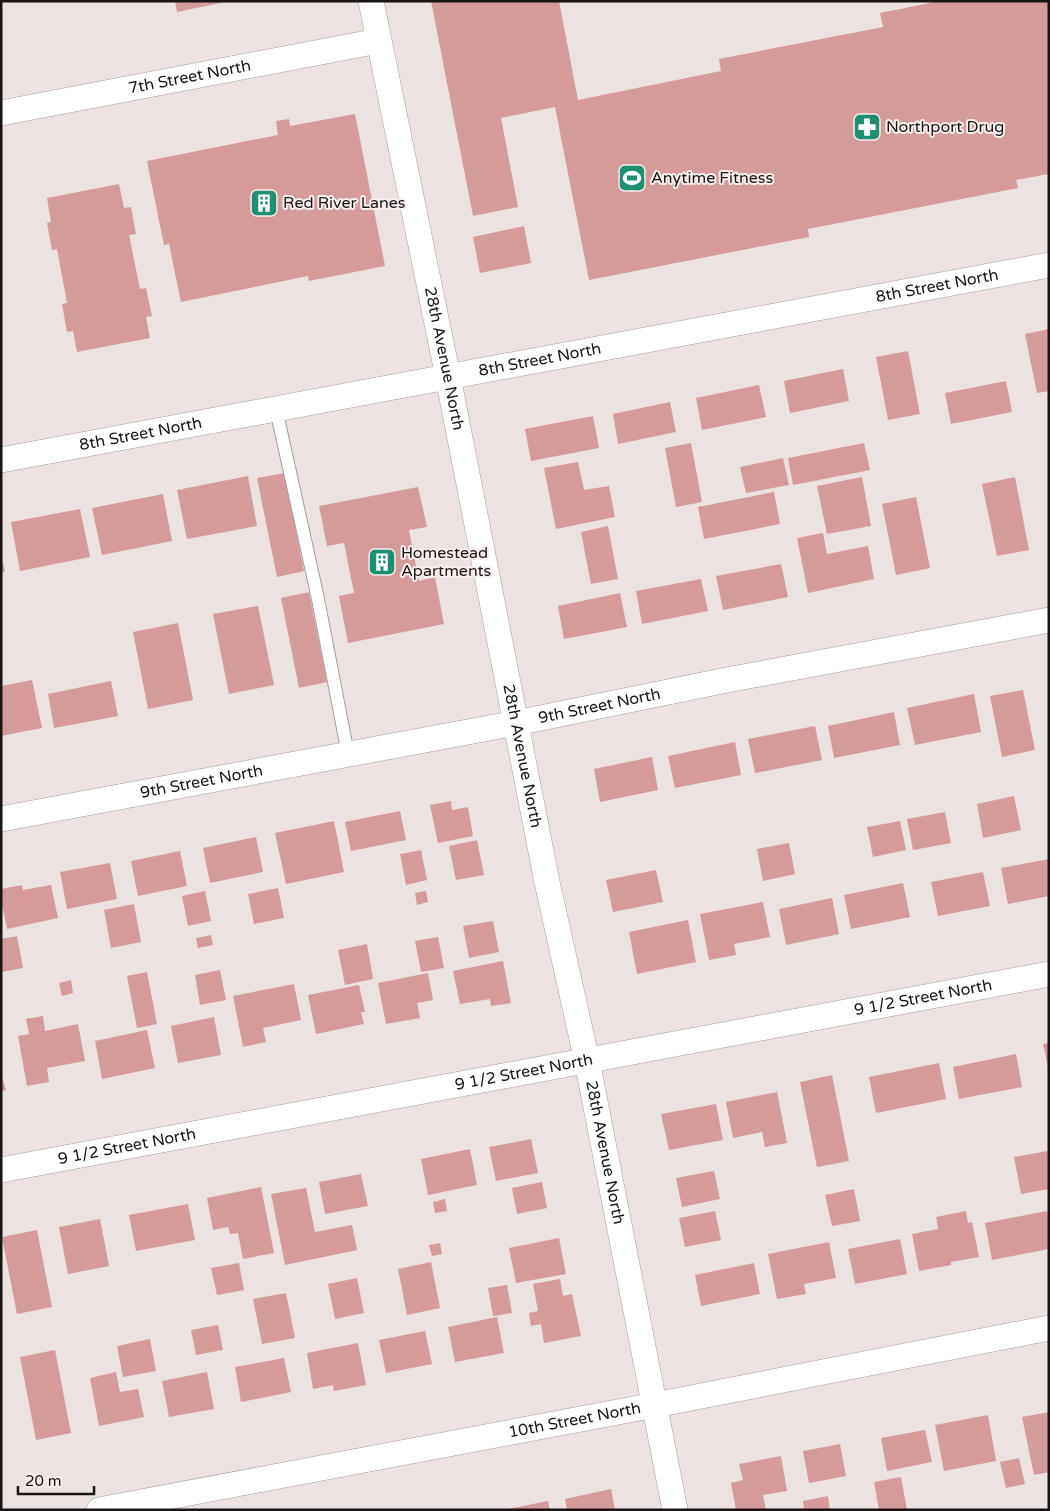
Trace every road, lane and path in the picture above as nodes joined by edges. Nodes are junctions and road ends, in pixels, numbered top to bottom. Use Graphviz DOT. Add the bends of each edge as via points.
graph roads {
  1 [pos="371,1"];
  2 [pos="378,41"];
  3 [pos="1,113"];
  4 [pos="1049,265"];
  5 [pos="448,377"];
  6 [pos="276,409"];
  7 [pos="1,460"];
  8 [pos="1049,620"];
  9 [pos="516,723"];
  10 [pos="348,754"];
  11 [pos="1,819"];
  12 [pos="1049,974"];
  13 [pos="587,1061"];
  14 [pos="1,1170"];
  15 [pos="1049,1328"];
  16 [pos="655,1405"];
  17 [pos="99,1510"];
  18 [pos="675,1510"];
  1 -- 2 [label="street, 28th Avenue North"];
  2 -- 3 [label="street, 7th Street North"];
  2 -- 5 [label="street, 28th Avenue North"];
  4 -- 5 [label="street, 8th Street North"];
  5 -- 6 [label="street, 8th Street North"];
  5 -- 9 [label="street, 28th Avenue North"];
  6 -- 7 [label="street, 8th Street North"];
  6 -- 10 [label="lane"];
  8 -- 9 [label="street, 9th Street North"];
  9 -- 10 [label="street, 9th Street North"];
  9 -- 13 [label="street, 28th Avenue North"];
  10 -- 11 [label="street, 9th Street North"];
  12 -- 13 [label="street, 9 1/2 Street North"];
  13 -- 14 [label="street, 9 1/2 Street North"];
  13 -- 16 [label="street, 28th Avenue North"];
  15 -- 16 [label="street, 10th Street North"];
  16 -- 17 [label="street, 10th Street North"];
  16 -- 18 [label="street, 28th Avenue North"];
}
